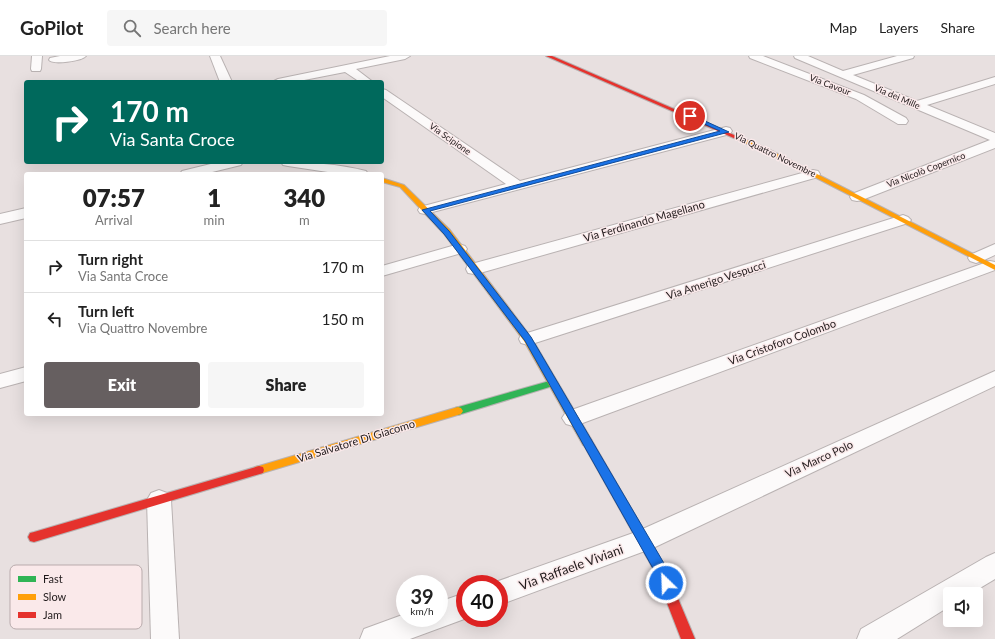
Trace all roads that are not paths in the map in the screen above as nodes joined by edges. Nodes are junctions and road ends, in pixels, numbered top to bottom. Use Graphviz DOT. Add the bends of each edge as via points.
graph roads {
  1 [pos="37,56"];
  2 [pos="81,56"];
  3 [pos="215,56"];
  4 [pos="405,56"];
  5 [pos="548,56"];
  6 [pos="754,56"];
  7 [pos="799,56"];
  8 [pos="909,56"];
  9 [pos="54,60"];
  10 [pos="347,68"];
  11 [pos="36,70"];
  12 [pos="842,74"];
  13 [pos="225,80"];
  14 [pos="288,80"];
  15 [pos="364,80"];
  16 [pos="995,80"];
  17 [pos="384,93"];
  18 [pos="916,105"];
  19 [pos="902,121"];
  20 [pos="726,132"];
  21 [pos="995,138"];
  22 [pos="995,143"];
  23 [pos="228,164"];
  24 [pos="302,164"];
  25 [pos="195,172"];
  26 [pos="353,172"];
  27 [pos="813,174"];
  28 [pos="384,181"];
  29 [pos="518,186"];
  30 [pos="858,197"];
  31 [pos="425,210"];
  32 [pos="24,213"];
  33 [pos="0,219"];
  34 [pos="903,220"];
  35 [pos="459,249"];
  36 [pos="989,260"];
  37 [pos="474,269"];
  38 [pos="384,270"];
  39 [pos="528,339"];
  40 [pos="24,375"];
  41 [pos="995,378"];
  42 [pos="0,381"];
  43 [pos="553,383"];
  44 [pos="574,418"];
  45 [pos="159,500"];
  46 [pos="34,537"];
  47 [pos="644,540"];
  48 [pos="995,565"];
  49 [pos="508,590"];
  50 [pos="407,627"];
  51 [pos="165,639"];
  52 [pos="374,639"];
  53 [pos="688,639"];
  54 [pos="871,639"];
  1 -- 11 [label="street"];
  2 -- 9 [label="street"];
  3 -- 13 [label="street"];
  4 -- 10 [label="street"];
  5 -- 20 [label="street, Via Quattro Novembre"];
  6 -- 19 [label="street, Via Cavour" via="860,97"];
  7 -- 12 [label="street, Via dei Mille"];
  8 -- 12 [label="street"];
  10 -- 14 [label="street"];
  10 -- 15 [label="street"];
  12 -- 18 [label="street, Via dei Mille"];
  16 -- 18 [label="street"];
  17 -- 29 [label="street, Via Scipione"];
  18 -- 21 [label="street, Via dei Mille"];
  20 -- 27 [label="street, Via Quattro Novembre"];
  20 -- 29 [label="street"];
  22 -- 30 [label="street, Via Nicolò Copernico"];
  23 -- 25 [label="street"];
  24 -- 26 [label="street"];
  27 -- 30 [label="street, Via Quattro Novembre"];
  27 -- 37 [label="street, Via Ferdinando Magellano"];
  28 -- 31 [label="street" via="402,186"];
  29 -- 31 [label="street"];
  30 -- 34 [label="street, Via Quattro Novembre"];
  31 -- 35 [label="street" via="447,232"];
  32 -- 33 [label="street"];
  34 -- 36 [label="street, Via Quattro Novembre"];
  34 -- 39 [label="street, Via Amerigo Vespucci"];
  35 -- 37 [label="street"];
  35 -- 38 [label="street"];
  36 -- 44 [label="street, Via Cristoforo Colombo"];
  37 -- 39 [label="street"];
  39 -- 43 [label="street"];
  40 -- 42 [label="street"];
  41 -- 47 [label="street, Via Marco Polo"];
  43 -- 44 [label="street"];
  43 -- 45 [label="street, Via Salvatore Di Giacomo"];
  44 -- 47 [label="street"];
  45 -- 46 [label="street, Via Salvatore Di Giacomo"];
  45 -- 51 [label="street"];
  47 -- 49 [label="street, Via Raffaele Viviani"];
  47 -- 53 [label="street" via="660,569"];
  48 -- 54 [label="street"];
  50 -- 52 [label="street"];
}
